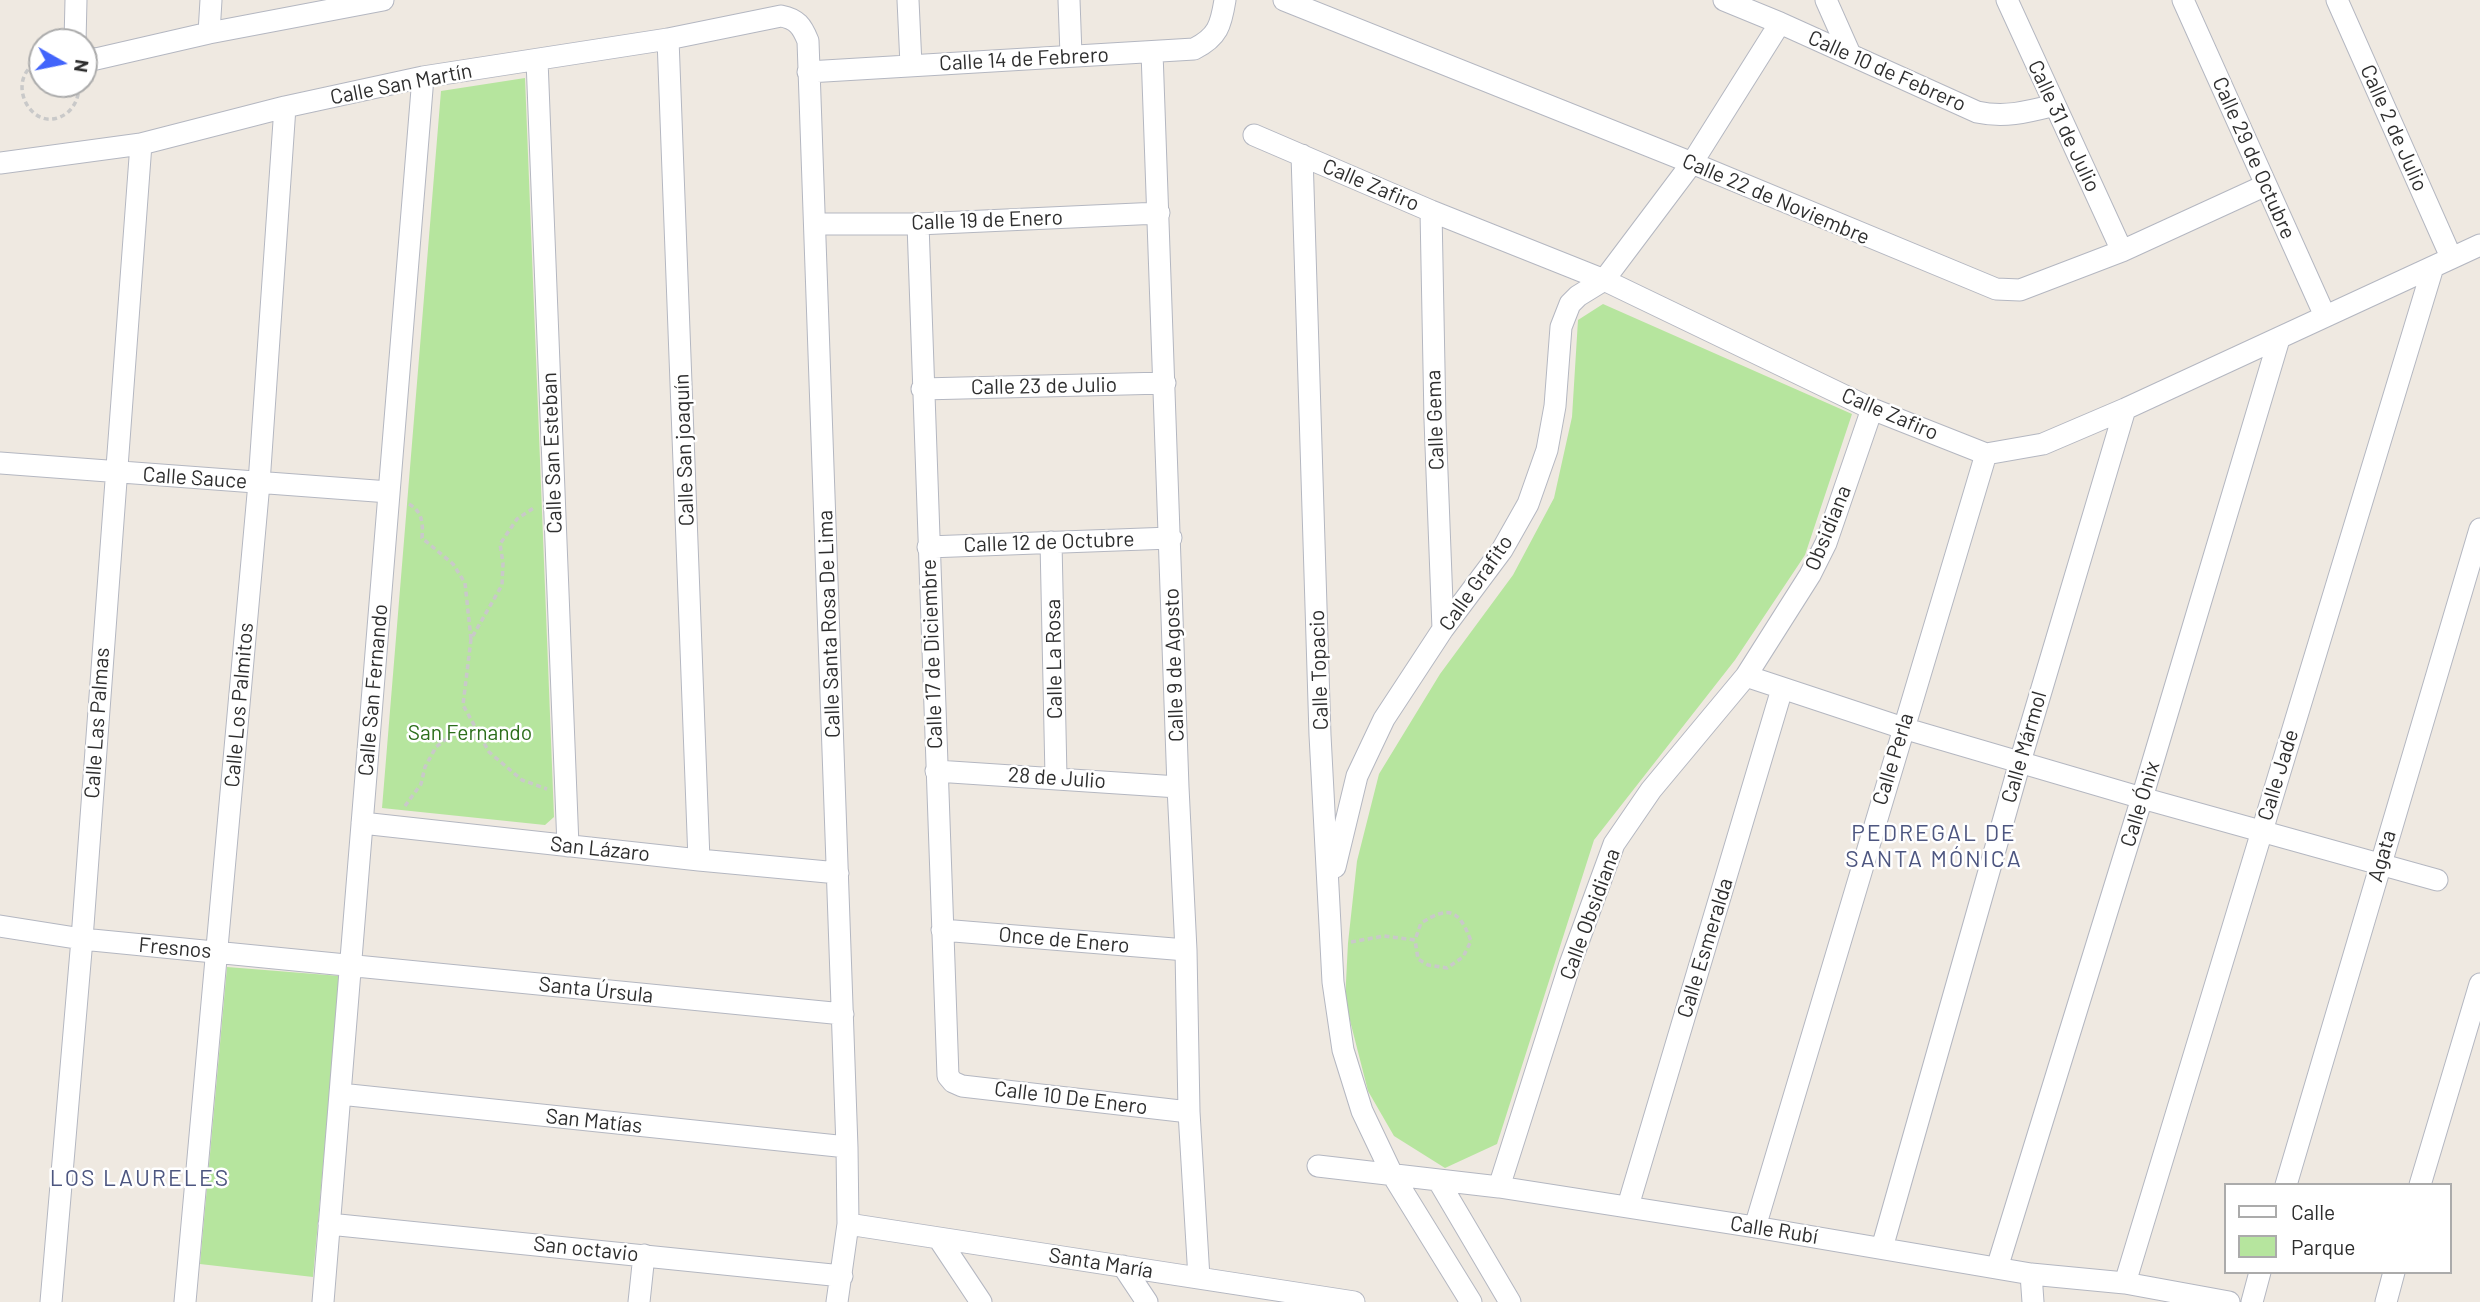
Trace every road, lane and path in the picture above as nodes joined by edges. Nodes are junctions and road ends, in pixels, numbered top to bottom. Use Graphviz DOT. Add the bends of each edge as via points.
graph roads {
  1 [pos="76,0"];
  2 [pos="211,0"];
  3 [pos="383,0"];
  4 [pos="908,0"];
  5 [pos="1069,0"];
  6 [pos="1284,0"];
  7 [pos="1724,0"];
  8 [pos="1826,0"];
  9 [pos="2007,0"];
  10 [pos="2183,0"];
  11 [pos="2337,0"];
  12 [pos="344,4"];
  13 [pos="1224,8"];
  14 [pos="1780,23"];
  15 [pos="802,26"];
  16 [pos="75,28"];
  17 [pos="209,33"];
  18 [pos="668,39"];
  19 [pos="1152,52"];
  20 [pos="1850,54"];
  21 [pos="1071,55"];
  22 [pos="98,59"];
  23 [pos="537,60"];
  24 [pos="911,65"];
  25 [pos="28,68"];
  26 [pos="808,72"];
  27 [pos="423,78"];
  28 [pos="77,98"];
  29 [pos="2055,105"];
  30 [pos="285,107"];
  31 [pos="1255,135"];
  32 [pos="141,144"];
  33 [pos="1303,155"];
  34 [pos="0,163"];
  35 [pos="1692,163"];
  36 [pos="2266,185"];
  37 [pos="1431,211"];
  38 [pos="1158,213"];
  39 [pos="815,224"];
  40 [pos="918,224"];
  41 [pos="2480,246"];
  42 [pos="2122,251"];
  43 [pos="2442,262"];
  44 [pos="1604,280"];
  45 [pos="2325,316"];
  46 [pos="2279,339"];
  47 [pos="1165,383"];
  48 [pos="922,389"];
  49 [pos="1872,409"];
  50 [pos="2125,409"];
  51 [pos="1986,454"];
  52 [pos="0,463"];
  53 [pos="115,472"];
  54 [pos="259,483"];
  55 [pos="389,492"];
  56 [pos="554,495"];
  57 [pos="2480,529"];
  58 [pos="1171,538"];
  59 [pos="1051,542"];
  60 [pos="928,547"];
  61 [pos="1443,629"];
  62 [pos="471,639"];
  63 [pos="1746,676"];
  64 [pos="1782,689"];
  65 [pos="1903,728"];
  66 [pos="480,737"];
  67 [pos="2020,762"];
  68 [pos="936,771"];
  69 [pos="1056,777"];
  70 [pos="1178,787"];
  71 [pos="566,794"];
  72 [pos="2142,798"];
  73 [pos="362,823"];
  74 [pos="392,826"];
  75 [pos="2262,830"];
  76 [pos="568,846"];
  77 [pos="699,860"];
  78 [pos="2379,865"];
  79 [pos="838,873"];
  80 [pos="2437,880"];
  81 [pos="1329,890"];
  82 [pos="0,926"];
  83 [pos="942,930"];
  84 [pos="82,939"];
  85 [pos="1415,940"];
  86 [pos="1331,946"];
  87 [pos="1186,950"];
  88 [pos="217,951"];
  89 [pos="350,966"];
  90 [pos="2480,984"];
  91 [pos="843,1014"];
  92 [pos="953,1082"];
  93 [pos="340,1094"];
  94 [pos="1189,1112"];
  95 [pos="847,1147"];
  96 [pos="1318,1166"];
  97 [pos="1392,1174"];
  98 [pos="1438,1180"];
  99 [pos="2287,1183"];
  100 [pos="2421,1183"];
  101 [pos="1499,1187"];
  102 [pos="1628,1206"];
  103 [pos="329,1224"];
  104 [pos="848,1224"];
  105 [pos="1755,1227"];
  106 [pos="939,1239"];
  107 [pos="1882,1248"];
  108 [pos="645,1255"];
  109 [pos="1123,1266"];
  110 [pos="1997,1268"];
  111 [pos="2031,1274"];
  112 [pos="2259,1274"];
  113 [pos="2393,1274"];
  114 [pos="842,1276"];
  115 [pos="1199,1278"];
  116 [pos="2125,1283"];
  117 [pos="1320,1299"];
  118 [pos="51,1302"];
  119 [pos="185,1302"];
  120 [pos="323,1302"];
  121 [pos="639,1302"];
  122 [pos="837,1302"];
  123 [pos="981,1302"];
  124 [pos="1147,1302"];
  125 [pos="1354,1302"];
  126 [pos="1471,1302"];
  127 [pos="1510,1302"];
  128 [pos="2033,1302"];
  129 [pos="2229,1302"];
  130 [pos="2252,1302"];
  131 [pos="2386,1302"];
  1 -- 16 [label="street"];
  2 -- 17 [label="street"];
  3 -- 12 [label="street"];
  4 -- 24 [label="street"];
  5 -- 21 [label="street"];
  6 -- 35 [label="street, Calle 22 de Noviembre"];
  7 -- 14 [label="street, Calle 10 de Febrero"];
  8 -- 20 [label="street"];
  9 -- 29 [label="street, Calle 31 de Julio"];
  10 -- 36 [label="street, Calle 29 de Octubre"];
  11 -- 43 [label="street, Calle 2 de Julio"];
  12 -- 17 [label="street"];
  13 -- 19 [label="street, Calle 14 de Febrero" via="1215,35 1206,43 1194,49"];
  14 -- 20 [label="street, Calle 10 de Febrero"];
  14 -- 35 [label="street, Calle Grafito"];
  15 -- 18 [label="street, Calle San Martín" via="781,16"];
  15 -- 26 [label="street, Calle Santa Rosa De Lima" via="808,41"];
  17 -- 22 [label="street"];
  18 -- 23 [label="street, Calle San Martín"];
  18 -- 77 [label="street, Calle San joaquín"];
  19 -- 21 [label="street, Calle 14 de Febrero"];
  19 -- 38 [label="street, Calle 9 de Agosto"];
  20 -- 29 [label="street, Calle 10 de Febrero" via="1976,112 2013,115"];
  21 -- 24 [label="street, Calle 14 de Febrero"];
  23 -- 27 [label="street, Calle San Martín"];
  23 -- 56 [label="street, Calle San Esteban"];
  24 -- 26 [label="street, Calle 14 de Febrero"];
  25 -- 28 [label="path" via="20,81 22,100 34,114 62,116"];
  26 -- 39 [label="street, Calle Santa Rosa De Lima"];
  27 -- 30 [label="street, Calle San Martín"];
  27 -- 55 [label="street, Calle San Fernando"];
  29 -- 42 [label="street, Calle 31 de Julio"];
  30 -- 32 [label="street, Calle San Martín"];
  30 -- 54 [label="street, Calle Los Palmitos"];
  31 -- 33 [label="street, Calle Zafiro"];
  32 -- 34 [label="street, Calle San Martín"];
  32 -- 53 [label="street, Calle Las Palmas"];
  33 -- 37 [label="street, Calle Zafiro"];
  33 -- 81 [label="street, Calle Topacio" via="1320,735"];
  35 -- 42 [label="street, Calle 22 de Noviembre" via="1996,289 2020,290"];
  35 -- 44 [label="street, Calle Grafito"];
  36 -- 42 [label="street, Calle 22 de Noviembre"];
  36 -- 45 [label="street, Calle 29 de Octubre"];
  37 -- 44 [label="street, Calle Zafiro"];
  37 -- 61 [label="street, Calle Gema"];
  38 -- 40 [label="street, Calle 19 de Enero"];
  38 -- 47 [label="street, Calle 9 de Agosto"];
  39 -- 40 [label="street, Calle 19 de Enero"];
  39 -- 79 [label="street, Calle Santa Rosa De Lima"];
  40 -- 48 [label="street, Calle 17 de Diciembre"];
  41 -- 43 [label="street"];
  43 -- 45 [label="street"];
  43 -- 75 [label="street, Calle Jade"];
  44 -- 49 [label="street, Calle Zafiro"];
  44 -- 61 [label="street, Calle Grafito" via="1578,296 1564,313 1547,450 1528,504 1502,550"];
  45 -- 46 [label="street"];
  46 -- 50 [label="street"];
  46 -- 72 [label="street, Calle Ónix"];
  47 -- 48 [label="street, Calle 23 de Julio"];
  47 -- 58 [label="street, Calle 9 de Agosto"];
  48 -- 60 [label="street, Calle 17 de Diciembre"];
  49 -- 51 [label="street, Calle Zafiro"];
  49 -- 63 [label="street, Obsidiana" via="1826,543"];
  50 -- 51 [label="street" via="2043,444"];
  50 -- 67 [label="street, Calle Mármol"];
  51 -- 65 [label="street, Calle Perla"];
  52 -- 53 [label="street, Calle Sauce"];
  53 -- 54 [label="street, Calle Sauce"];
  53 -- 84 [label="street, Calle Las Palmas"];
  54 -- 55 [label="street, Calle Sauce"];
  54 -- 88 [label="street, Calle Los Palmitos"];
  55 -- 62 [label="path" via="417,509 423,521 422,538 453,564 465,583"];
  55 -- 73 [label="street, Calle San Fernando"];
  56 -- 62 [label="path" via="517,519 500,544 502,585"];
  56 -- 71 [label="street, Calle San Esteban"];
  57 -- 78 [label="street, Agata"];
  58 -- 59 [label="street, Calle 12 de Octubre"];
  58 -- 70 [label="street, Calle 9 de Agosto"];
  59 -- 60 [label="street, Calle 12 de Octubre"];
  59 -- 69 [label="street, Calle La Rosa"];
  60 -- 68 [label="street, Calle 17 de Diciembre"];
  61 -- 81 [label="street, Calle Grafito" via="1384,719 1357,776"];
  62 -- 66 [label="path" via="463,705"];
  63 -- 64 [label="street"];
  63 -- 101 [label="street, Calle Obsidiana" via="1651,790 1614,844"];
  64 -- 65 [label="street"];
  64 -- 102 [label="street, Calle Esmeralda"];
  65 -- 67 [label="street"];
  65 -- 105 [label="street, Calle Perla"];
  66 -- 71 [label="path" via="489,752 522,780"];
  66 -- 74 [label="path" via="454,733 436,747 421,784"];
  67 -- 72 [label="street"];
  67 -- 107 [label="street, Calle Mármol"];
  68 -- 69 [label="street, 28 de Julio"];
  68 -- 83 [label="street, Calle 17 de Diciembre"];
  69 -- 70 [label="street, 28 de Julio"];
  70 -- 87 [label="street, Calle 9 de Agosto"];
  71 -- 76 [label="street, Calle San Esteban"];
  72 -- 75 [label="street"];
  72 -- 110 [label="street, Calle Ónix"];
  73 -- 74 [label="street, San Lázaro"];
  73 -- 89 [label="street, Calle San Fernando"];
  74 -- 76 [label="street, San Lázaro"];
  75 -- 78 [label="street"];
  75 -- 116 [label="street, Calle Jade"];
  76 -- 77 [label="street, San Lázaro"];
  77 -- 79 [label="street, San Lázaro"];
  78 -- 80 [label="street"];
  78 -- 99 [label="street, Agata"];
  79 -- 91 [label="street, Calle Santa Rosa De Lima"];
  81 -- 86 [label="street, Calle Topacio"];
  82 -- 84 [label="street, Fresnos"];
  83 -- 87 [label="street, Once de Enero"];
  83 -- 92 [label="street, Calle 17 de Diciembre" via="946,1066"];
  84 -- 88 [label="street, Fresnos"];
  84 -- 118 [label="street, Calle Las Palmas"];
  85 -- 85 [label="path" via="1421,923 1439,912 1454,914 1464,923 1471,941 1463,957 1447,968 1418,959"];
  85 -- 86 [label="path" via="1384,936"];
  86 -- 97 [label="street, Calle Topacio" via="1343,1051 1362,1111"];
  87 -- 94 [label="street, Calle 9 de Agosto"];
  88 -- 89 [label="street, Fresnos"];
  88 -- 119 [label="street, Calle Los Palmitos"];
  89 -- 91 [label="street, Santa Úrsula"];
  89 -- 93 [label="street, Calle San Fernando"];
  90 -- 100 [label="street"];
  91 -- 95 [label="street, Calle Santa Rosa De Lima"];
  92 -- 94 [label="street, Calle 10 De Enero"];
  93 -- 95 [label="street, San Matías"];
  93 -- 103 [label="street, Calle San Fernando"];
  94 -- 115 [label="street, Calle 9 de Agosto"];
  95 -- 104 [label="street, Calle Santa Rosa De Lima"];
  96 -- 97 [label="street, Calle Rubí"];
  97 -- 98 [label="street, Calle Rubí"];
  97 -- 126 [label="street, Calle Topacio"];
  98 -- 101 [label="street, Calle Rubí"];
  98 -- 127 [label="street"];
  101 -- 102 [label="street, Calle Rubí"];
  102 -- 105 [label="street, Calle Rubí"];
  103 -- 108 [label="street, San octavio"];
  103 -- 120 [label="street, Calle San Fernando"];
  104 -- 106 [label="street, Santa María"];
  104 -- 114 [label="street, Calle Santa Rosa De Lima"];
  105 -- 107 [label="street, Calle Rubí"];
  106 -- 109 [label="street, Santa María"];
  106 -- 123 [label="street"];
  107 -- 110 [label="street, Calle Rubí"];
  108 -- 114 [label="street, San octavio"];
  108 -- 121 [label="street"];
  109 -- 115 [label="street, Santa María"];
  109 -- 124 [label="street"];
  110 -- 111 [label="street, Calle Rubí"];
  111 -- 116 [label="street, Calle Rubí"];
  111 -- 128 [label="street"];
  112 -- 130 [label="street"];
  113 -- 131 [label="street"];
  114 -- 122 [label="street, Calle Santa Rosa De Lima"];
  115 -- 117 [label="street, Santa María"];
  116 -- 129 [label="street, Calle Rubí"];
  117 -- 125 [label="street, Santa María"];
}
